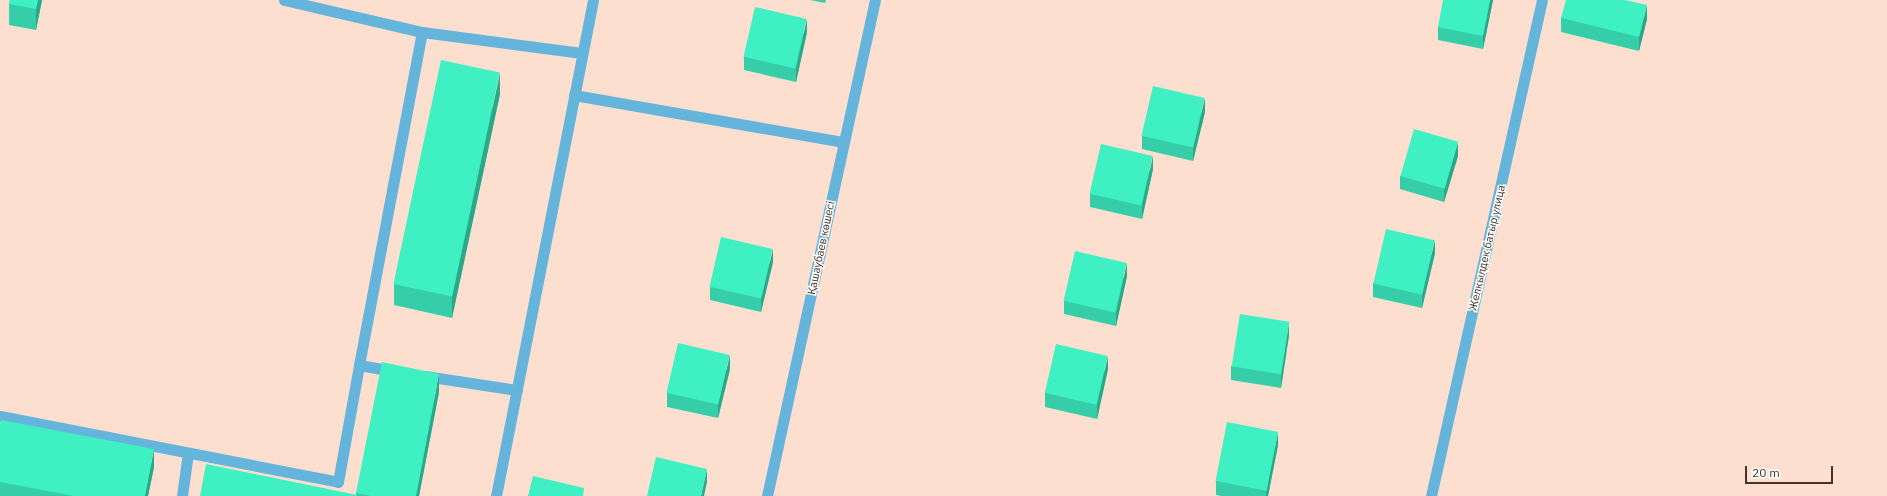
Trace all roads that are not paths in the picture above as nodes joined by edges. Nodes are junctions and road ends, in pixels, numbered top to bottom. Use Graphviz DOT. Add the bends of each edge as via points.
graph roads {
  1 [pos="284,0"];
  2 [pos="593,0"];
  3 [pos="875,0"];
  4 [pos="1542,0"];
  5 [pos="422,32"];
  6 [pos="582,53"];
  7 [pos="574,94"];
  8 [pos="844,142"];
  9 [pos="358,365"];
  10 [pos="518,390"];
  11 [pos="0,416"];
  12 [pos="188,453"];
  13 [pos="182,496"];
  14 [pos="496,496"];
  15 [pos="767,496"];
  16 [pos="1431,496"];
  1 -- 5 [label="street"];
  2 -- 6 [label="street"];
  3 -- 8 [label="street, Қашаубаев көшесі"];
  4 -- 16 [label="street, Желкылдек батыр улица"];
  5 -- 6 [label="street"];
  5 -- 9 [label="street"];
  6 -- 7 [label="street"];
  7 -- 8 [label="street"];
  7 -- 10 [label="street"];
  8 -- 15 [label="street, Қашаубаев көшесі"];
  9 -- 10 [label="street"];
  9 -- 12 [label="street" via="338,482"];
  10 -- 14 [label="street"];
  11 -- 12 [label="street"];
  12 -- 13 [label="street"];
}
